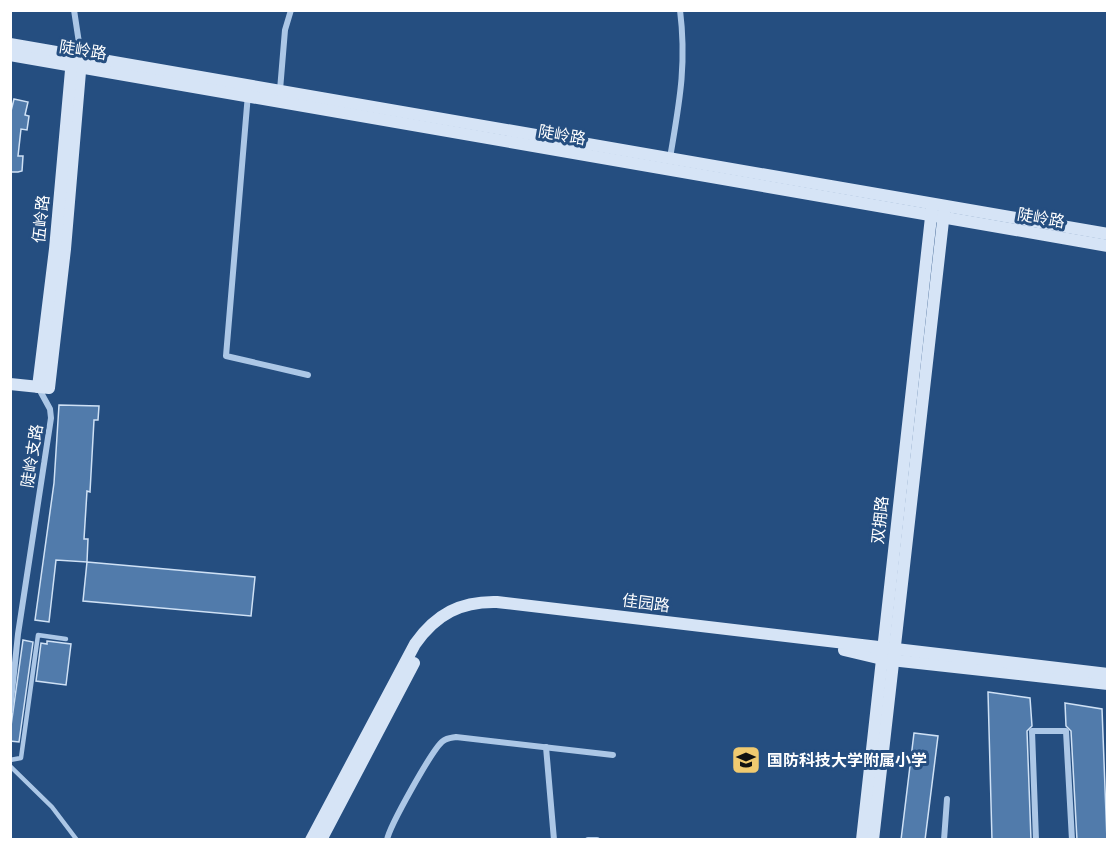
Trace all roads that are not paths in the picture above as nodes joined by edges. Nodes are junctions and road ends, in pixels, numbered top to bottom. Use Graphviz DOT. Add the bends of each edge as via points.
graph roads {
  1 [pos="74,10"];
  2 [pos="291,10"];
  3 [pos="680,10"];
  4 [pos="10,44"];
  5 [pos="10,56"];
  6 [pos="76,61"];
  7 [pos="248,90"];
  8 [pos="280,90"];
  9 [pos="670,159"];
  10 [pos="938,211"];
  11 [pos="1107,234"];
  12 [pos="1107,246"];
  13 [pos="308,375"];
  14 [pos="10,379"];
  15 [pos="10,384"];
  16 [pos="44,385"];
  17 [pos="66,639"];
  18 [pos="888,654"];
  19 [pos="1107,674"];
  20 [pos="1107,684"];
  21 [pos="10,711"];
  22 [pos="546,747"];
  23 [pos="614,755"];
  24 [pos="10,760"];
  25 [pos="10,766"];
  26 [pos="947,799"];
  27 [pos="77,840"];
  28 [pos="311,840"];
  29 [pos="321,840"];
  30 [pos="387,840"];
  31 [pos="554,840"];
  32 [pos="588,840"];
  33 [pos="597,840"];
  34 [pos="862,840"];
  35 [pos="873,840"];
  36 [pos="944,840"];
  37 [pos="1036,840"];
  38 [pos="1072,840"];
  1 -- 6 [label="street"];
  2 -- 8 [label="street" via="285,30"];
  3 -- 9 [label="street" via="684,72"];
  4 -- 6 [label="main road, 陡岭路"];
  5 -- 6 [label="main road, 陡岭路"];
  6 -- 7 [label="main road, 陡岭路"];
  6 -- 16 [label="main road, 伍岭路"];
  7 -- 8 [label="main road, 陡岭路"];
  7 -- 10 [label="main road, 陡岭路"];
  7 -- 13 [label="street" via="226,356"];
  8 -- 9 [label="main road, 陡岭路"];
  9 -- 10 [label="main road, 陡岭路"];
  10 -- 11 [label="main road, 陡岭路"];
  10 -- 12 [label="main road, 陡岭路"];
  10 -- 18 [label="main road, 双拥路"];
  14 -- 16 [label="main road"];
  15 -- 16 [label="main road"];
  16 -- 21 [label="street, 陡岭支路" via="51,418"];
  17 -- 24 [label="lane" via="38,636 21,758"];
  18 -- 19 [label="main road, 佳园路"];
  18 -- 20 [label="main road, 佳园路"];
  18 -- 28 [label="main road, 佳园路" via="497,602 463,605 438,618 415,644"];
  18 -- 29 [label="main road, 佳园路" via="521,612 465,612 441,625 422,648"];
  18 -- 34 [label="main road, 双拥路"];
  18 -- 35 [label="main road, 双拥路"];
  22 -- 23 [label="street"];
  22 -- 30 [label="street" via="445,739 435,749"];
  22 -- 31 [label="street"];
  25 -- 27 [label="lane" via="52,807"];
  26 -- 36 [label="street"];
  32 -- 33 [label="street"];
  37 -- 38 [label="street" via="1032,731 1066,731"];
}
